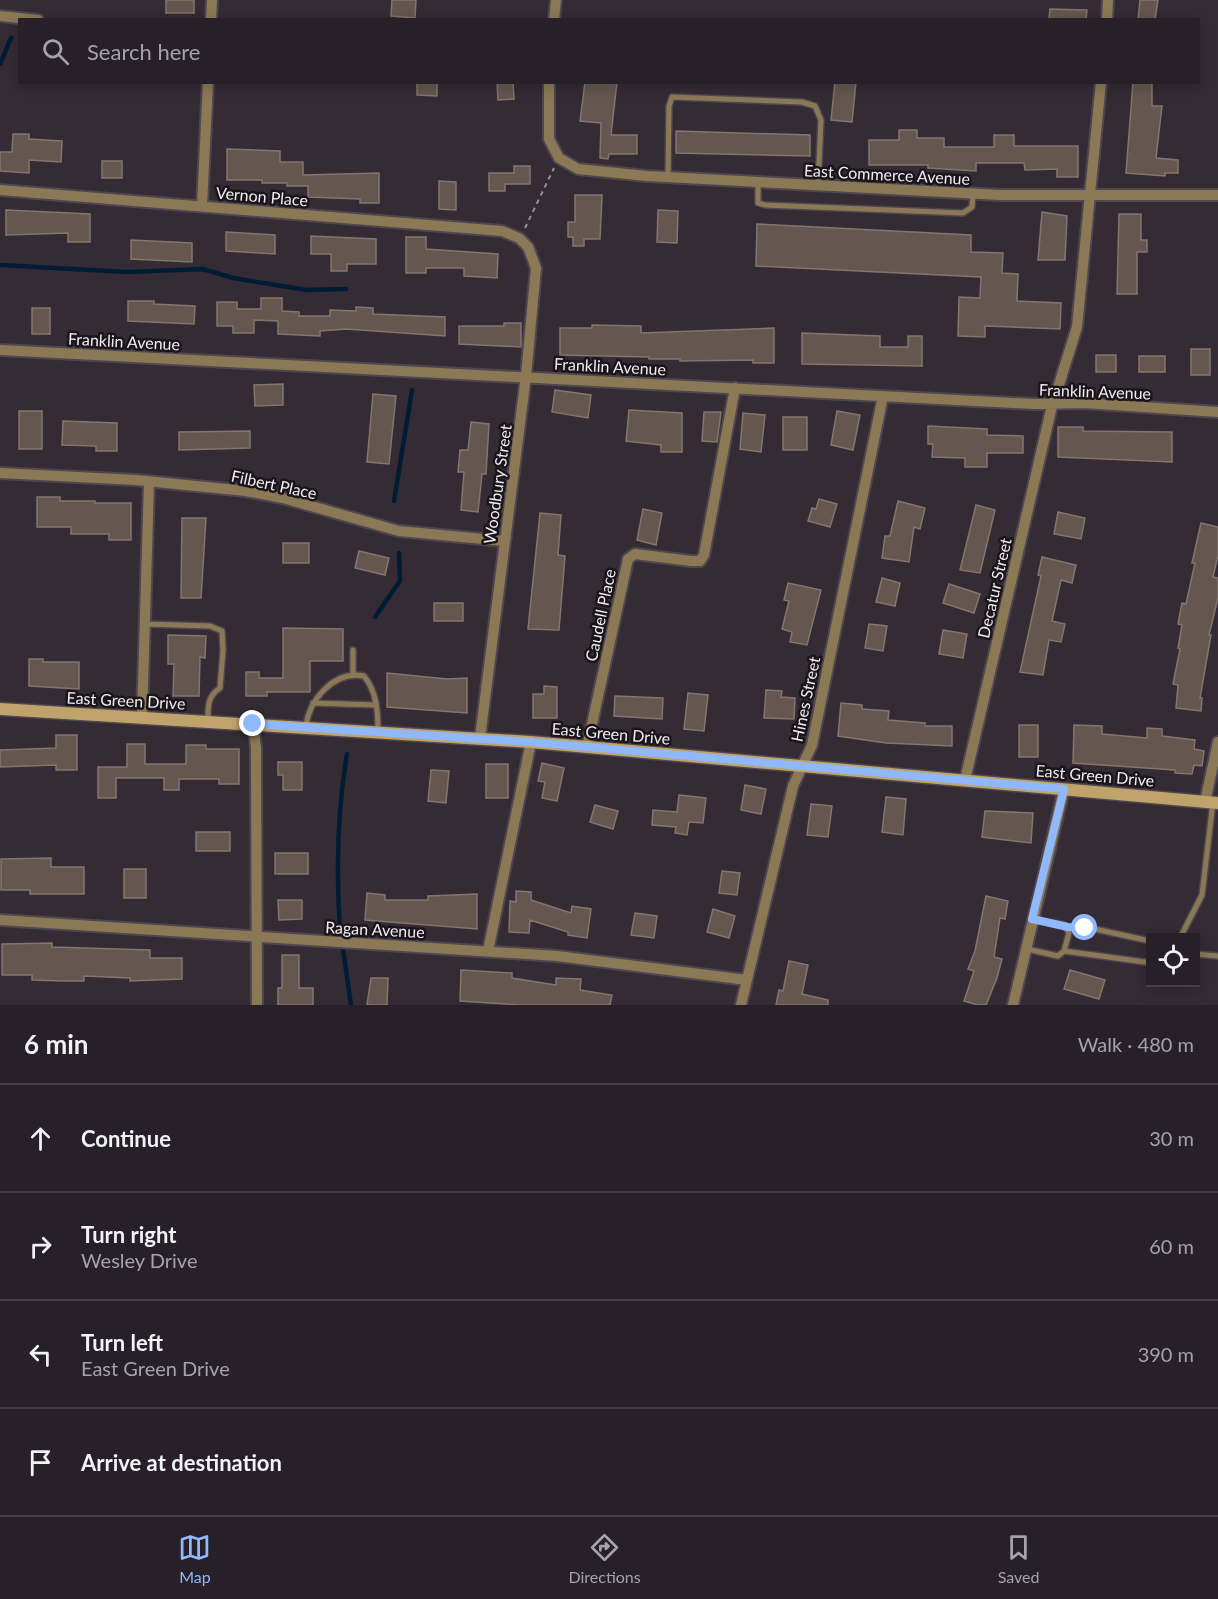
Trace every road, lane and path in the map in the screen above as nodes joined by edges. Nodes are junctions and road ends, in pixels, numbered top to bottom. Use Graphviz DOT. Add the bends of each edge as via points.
graph roads {
  1 [pos="212,0"];
  2 [pos="556,0"];
  3 [pos="1108,0"];
  4 [pos="0,16"];
  5 [pos="19,18"];
  6 [pos="211,18"];
  7 [pos="554,18"];
  8 [pos="1107,18"];
  9 [pos="208,84"];
  10 [pos="549,84"];
  11 [pos="1101,84"];
  12 [pos="559,158"];
  13 [pos="668,177"];
  14 [pos="758,182"];
  15 [pos="818,185"];
  16 [pos="0,190"];
  17 [pos="973,194"];
  18 [pos="1218,195"];
  19 [pos="1091,196"];
  20 [pos="202,206"];
  21 [pos="519,238"];
  22 [pos="0,350"];
  23 [pos="526,376"];
  24 [pos="735,388"];
  25 [pos="883,396"];
  26 [pos="1055,404"];
  27 [pos="1218,412"];
  28 [pos="0,473"];
  29 [pos="150,483"];
  30 [pos="504,541"];
  31 [pos="144,624"];
  32 [pos="354,650"];
  33 [pos="352,673"];
  34 [pos="313,703"];
  35 [pos="376,705"];
  36 [pos="0,709"];
  37 [pos="142,718"];
  38 [pos="208,721"];
  39 [pos="253,724"];
  40 [pos="306,727"];
  41 [pos="378,732"];
  42 [pos="480,738"];
  43 [pos="531,742"];
  44 [pos="1218,742"];
  45 [pos="587,747"];
  46 [pos="803,766"];
  47 [pos="965,780"];
  48 [pos="1064,789"];
  49 [pos="1212,802"];
  50 [pos="1032,919"];
  51 [pos="0,920"];
  52 [pos="1068,927"];
  53 [pos="1183,933"];
  54 [pos="256,938"];
  55 [pos="1146,940"];
  56 [pos="1025,949"];
  57 [pos="488,951"];
  58 [pos="1064,951"];
  59 [pos="1200,954"];
  60 [pos="1218,956"];
  61 [pos="1146,961"];
  62 [pos="747,980"];
  63 [pos="257,1005"];
  64 [pos="741,1005"];
  65 [pos="1013,1005"];
  1 -- 6 [label="street"];
  2 -- 7 [label="street"];
  3 -- 8 [label="street"];
  4 -- 5 [label="street"];
  9 -- 20 [label="street"];
  10 -- 12 [label="street" via="549,139"];
  11 -- 19 [label="street, Decatur Street"];
  12 -- 13 [label="street, East Commerce Avenue" via="578,169"];
  12 -- 21 [label="path"];
  13 -- 14 [label="street, East Commerce Avenue"];
  13 -- 15 [label="lane" via="672,97 802,102 815,106 821,120"];
  14 -- 15 [label="street, East Commerce Avenue"];
  14 -- 17 [label="lane" via="758,202 765,205 963,213 972,207"];
  15 -- 17 [label="street, East Commerce Avenue"];
  16 -- 20 [label="street, Vernon Place"];
  17 -- 19 [label="street, East Commerce Avenue"];
  18 -- 19 [label="street, East Commerce Avenue"];
  19 -- 26 [label="street, Decatur Street" via="1077,327"];
  20 -- 21 [label="street, Vernon Place" via="502,231"];
  21 -- 23 [label="street, Woodbury Street" via="528,247 536,268"];
  22 -- 23 [label="street, Franklin Avenue"];
  23 -- 24 [label="street, Franklin Avenue"];
  23 -- 30 [label="street, Woodbury Street"];
  24 -- 25 [label="street, Franklin Avenue"];
  24 -- 45 [label="street, Caudell Place" via="704,555 699,561 635,554 628,559"];
  25 -- 26 [label="street, Franklin Avenue"];
  25 -- 46 [label="street, Hines Street" via="812,745"];
  26 -- 27 [label="street, Franklin Avenue"];
  26 -- 47 [label="street, Decatur Street"];
  28 -- 29 [label="street, Filbert Place"];
  29 -- 30 [label="street, Filbert Place" via="246,491 399,531"];
  29 -- 31 [label="street"];
  30 -- 42 [label="street, Woodbury Street"];
  31 -- 37 [label="street"];
  31 -- 38 [label="lane" via="210,626 222,631 220,688 208,700"];
  32 -- 33 [label="lane"];
  33 -- 34 [label="lane" via="340,678"];
  33 -- 35 [label="lane" via="369,682"];
  34 -- 35 [label="lane"];
  34 -- 40 [label="lane"];
  35 -- 41 [label="lane"];
  36 -- 37 [label="main road, East Green Drive"];
  37 -- 38 [label="main road, East Green Drive"];
  38 -- 39 [label="main road, East Green Drive"];
  39 -- 40 [label="main road, East Green Drive"];
  39 -- 54 [label="street"];
  40 -- 41 [label="main road, East Green Drive"];
  41 -- 42 [label="main road, East Green Drive"];
  42 -- 43 [label="main road, East Green Drive"];
  43 -- 45 [label="main road, East Green Drive"];
  43 -- 57 [label="street"];
  44 -- 49 [label="street"];
  45 -- 46 [label="main road, East Green Drive"];
  46 -- 47 [label="main road, East Green Drive"];
  46 -- 62 [label="street, Hines Street" via="793,786"];
  47 -- 48 [label="main road, East Green Drive"];
  48 -- 49 [label="main road, East Green Drive"];
  48 -- 50 [label="street"];
  49 -- 53 [label="lane" via="1202,896"];
  50 -- 52 [label="lane"];
  50 -- 56 [label="street"];
  51 -- 54 [label="street, Ragan Avenue"];
  52 -- 55 [label="lane"];
  52 -- 58 [label="lane"];
  54 -- 57 [label="street, Ragan Avenue"];
  54 -- 63 [label="street"];
  56 -- 58 [label="lane" via="1054,956"];
  56 -- 65 [label="street"];
  57 -- 62 [label="street, Ragan Avenue"];
  58 -- 61 [label="lane"];
  59 -- 60 [label="lane"];
  62 -- 64 [label="street, Hines Street"];
}
